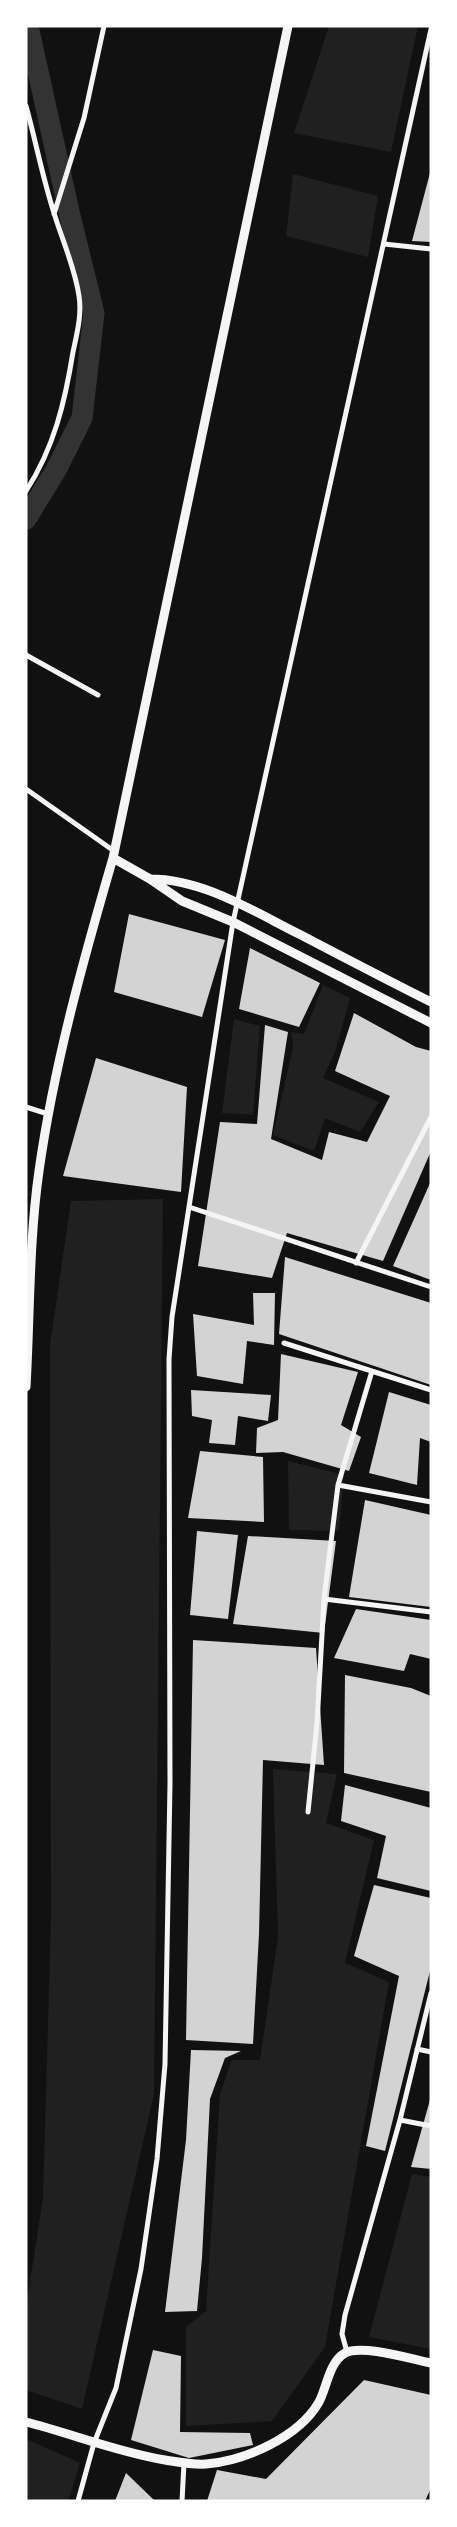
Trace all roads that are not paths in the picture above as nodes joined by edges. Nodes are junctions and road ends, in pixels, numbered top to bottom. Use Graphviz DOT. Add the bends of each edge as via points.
graph roads {
  1 [pos="104,26"];
  2 [pos="288,26"];
  3 [pos="431,29"];
  4 [pos="26,106"];
  5 [pos="54,214"];
  6 [pos="384,244"];
  7 [pos="431,249"];
  8 [pos="26,491"];
  9 [pos="26,655"];
  10 [pos="98,696"];
  11 [pos="26,789"];
  12 [pos="114,854"];
  13 [pos="150,878"];
  14 [pos="239,904"];
  15 [pos="233,922"];
  16 [pos="431,1002"];
  17 [pos="431,1023"];
  18 [pos="26,1107"];
  19 [pos="48,1114"];
  20 [pos="431,1117"];
  21 [pos="189,1207"];
  22 [pos="356,1263"];
  23 [pos="431,1286"];
  24 [pos="284,1343"];
  25 [pos="372,1371"];
  26 [pos="26,1387"];
  27 [pos="431,1390"];
  28 [pos="338,1485"];
  29 [pos="431,1502"];
  30 [pos="324,1599"];
  31 [pos="431,1612"];
  32 [pos="308,1812"];
  33 [pos="431,1994"];
  34 [pos="417,2049"];
  35 [pos="431,2052"];
  36 [pos="400,2120"];
  37 [pos="431,2126"];
  38 [pos="346,2352"];
  39 [pos="431,2363"];
  40 [pos="26,2422"];
  41 [pos="94,2443"];
  42 [pos="184,2463"];
  43 [pos="78,2501"];
  44 [pos="182,2501"];
  1 -- 5 [label="street" via="84,118"];
  2 -- 12 [label="street"];
  3 -- 6 [label="street"];
  4 -- 5 [label="street"];
  5 -- 8 [label="street" via="74,271 80,314 66,397 53,442"];
  6 -- 7 [label="street"];
  6 -- 14 [label="street"];
  9 -- 10 [label="street"];
  11 -- 12 [label="street"];
  12 -- 13 [label="street"];
  12 -- 19 [label="street" via="79,977"];
  13 -- 14 [label="street" via="170,879"];
  13 -- 15 [label="street" via="182,901"];
  14 -- 15 [label="street"];
  14 -- 16 [label="street"];
  15 -- 17 [label="street"];
  15 -- 21 [label="street"];
  18 -- 19 [label="street"];
  19 -- 26 [label="street" via="37,1191"];
  20 -- 22 [label="street"];
  21 -- 22 [label="street"];
  21 -- 41 [label="street" via="172,1317 169,1359 170,1793 165,2064 159,2140 142,2269 116,2388"];
  22 -- 23 [label="street"];
  24 -- 25 [label="street"];
  25 -- 27 [label="street"];
  25 -- 28 [label="street"];
  28 -- 29 [label="street"];
  28 -- 30 [label="street"];
  30 -- 31 [label="street"];
  30 -- 32 [label="street"];
  33 -- 34 [label="street"];
  34 -- 35 [label="street"];
  34 -- 36 [label="street"];
  36 -- 37 [label="street"];
  36 -- 38 [label="street" via="345,2316 342,2334"];
  38 -- 39 [label="street" via="363,2350"];
  38 -- 42 [label="street" via="336,2361 308,2418 279,2440 256,2451 206,2464"];
  40 -- 41 [label="street"];
  41 -- 42 [label="street"];
  41 -- 43 [label="street"];
  42 -- 44 [label="street"];
}
